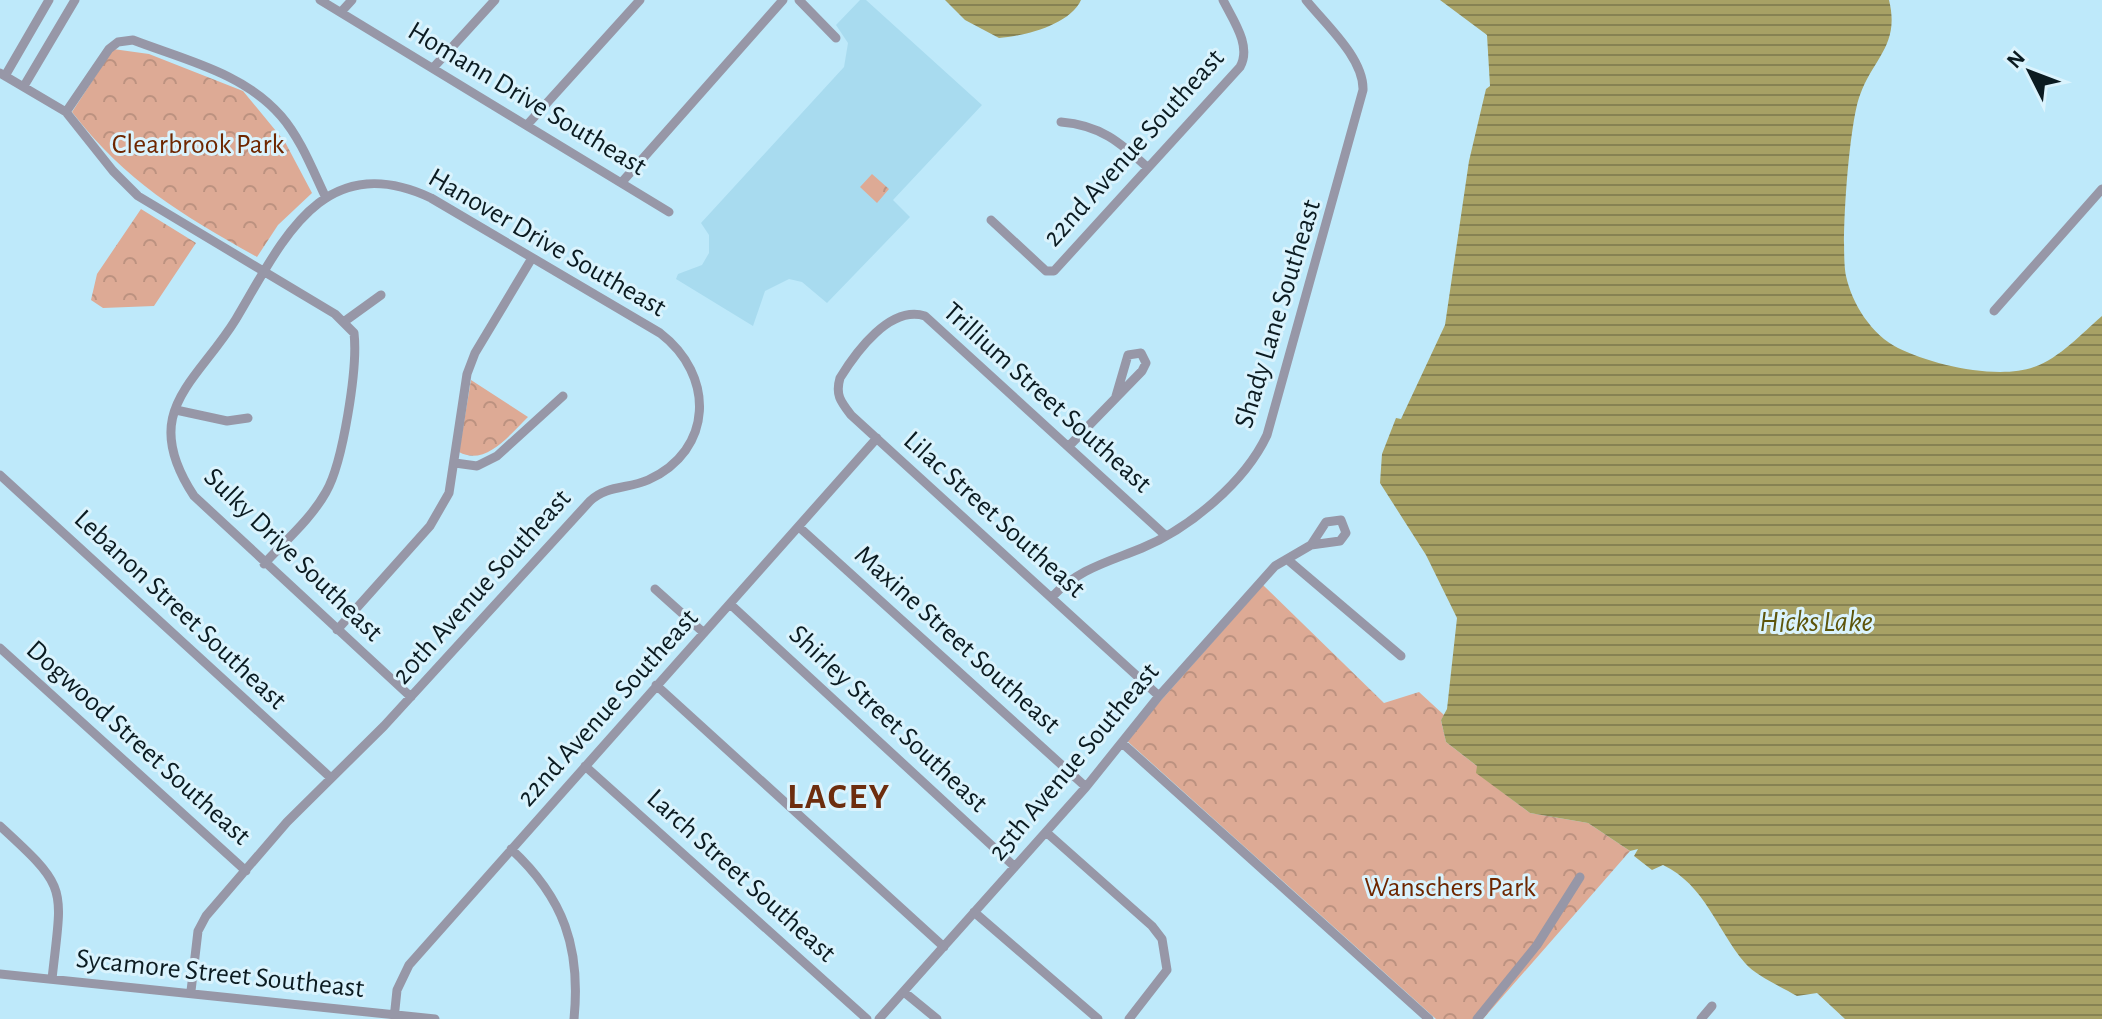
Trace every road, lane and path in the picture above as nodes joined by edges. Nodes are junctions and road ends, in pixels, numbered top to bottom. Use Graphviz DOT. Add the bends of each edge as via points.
graph roads {
  1 [pos="49,0"];
  2 [pos="75,0"];
  3 [pos="320,0"];
  4 [pos="352,0"];
  5 [pos="495,0"];
  6 [pos="640,0"];
  7 [pos="783,0"];
  8 [pos="799,0"];
  9 [pos="1223,0"];
  10 [pos="1306,0"];
  11 [pos="341,12"];
  12 [pos="836,38"];
  13 [pos="433,68"];
  14 [pos="3,74"];
  15 [pos="24,86"];
  16 [pos="66,112"];
  17 [pos="1061,122"];
  18 [pos="527,125"];
  19 [pos="1148,168"];
  20 [pos="622,182"];
  21 [pos="2102,189"];
  22 [pos="326,198"];
  23 [pos="669,212"];
  24 [pos="991,220"];
  25 [pos="532,258"];
  26 [pos="265,271"];
  27 [pos="381,295"];
  28 [pos="1994,311"];
  29 [pos="345,321"];
  30 [pos="859,354"];
  31 [pos="186,384"];
  32 [pos="563,396"];
  33 [pos="1116,396"];
  34 [pos="176,410"];
  35 [pos="248,418"];
  36 [pos="877,438"];
  37 [pos="1069,446"];
  38 [pos="683,454"];
  39 [pos="455,463"];
  40 [pos="0,475"];
  41 [pos="799,527"];
  42 [pos="1166,536"];
  43 [pos="1311,545"];
  44 [pos="1288,560"];
  45 [pos="264,564"];
  46 [pos="655,589"];
  47 [pos="1052,597"];
  48 [pos="730,604"];
  49 [pos="337,630"];
  50 [pos="704,633"];
  51 [pos="0,648"];
  52 [pos="1401,656"];
  53 [pos="656,685"];
  54 [pos="1159,696"];
  55 [pos="411,697"];
  56 [pos="1122,743"];
  57 [pos="585,766"];
  58 [pos="331,778"];
  59 [pos="1086,787"];
  60 [pos="0,826"];
  61 [pos="1046,832"];
  62 [pos="511,849"];
  63 [pos="1015,867"];
  64 [pos="246,871"];
  65 [pos="1580,877"];
  66 [pos="974,912"];
  67 [pos="944,947"];
  68 [pos="0,974"];
  69 [pos="52,979"];
  70 [pos="191,991"];
  71 [pos="904,992"];
  72 [pos="1712,1006"];
  73 [pos="394,1017"];
  74 [pos="435,1019"];
  75 [pos="574,1019"];
  76 [pos="867,1019"];
  77 [pos="879,1019"];
  78 [pos="937,1019"];
  79 [pos="1098,1019"];
  80 [pos="1129,1019"];
  81 [pos="1429,1019"];
  82 [pos="1477,1019"];
  83 [pos="1701,1019"];
  1 -- 14 [label="street"];
  2 -- 15 [label="street"];
  3 -- 11 [label="street, Homann Drive Southeast"];
  4 -- 11 [label="street"];
  5 -- 13 [label="street"];
  6 -- 18 [label="street"];
  7 -- 20 [label="street"];
  8 -- 12 [label="street"];
  9 -- 19 [label="street, 22nd Avenue Southeast" via="1245,53 1240,67"];
  10 -- 42 [label="street, Shady Lane Southeast" via="1363,79 1339,185 1260,449 1215,498"];
  11 -- 13 [label="street, Homann Drive Southeast"];
  13 -- 18 [label="street, Homann Drive Southeast"];
  14 -- 15 [label="street"];
  15 -- 16 [label="street"];
  16 -- 22 [label="street" via="109,49 133,40 244,82 266,100 298,141"];
  16 -- 26 [label="street" via="138,196"];
  17 -- 19 [label="street" via="1108,134"];
  18 -- 20 [label="street, Homann Drive Southeast"];
  19 -- 24 [label="street, 22nd Avenue Southeast" via="1054,271 1046,271"];
  20 -- 23 [label="street, Homann Drive Southeast"];
  21 -- 28 [label="street"];
  22 -- 25 [label="street, Hanover Drive Southeast" via="362,185 413,189"];
  22 -- 26 [label="street, Hanover Drive Southeast" via="295,222"];
  25 -- 38 [label="street, Hanover Drive Southeast" via="660,333 682,352 696,380 700,410"];
  25 -- 39 [label="street" via="467,374"];
  26 -- 29 [label="street"];
  26 -- 31 [label="street, Hanover Drive Southeast" via="226,335"];
  27 -- 29 [label="street"];
  29 -- 45 [label="street" via="354,333 355,358 333,480 317,506"];
  30 -- 36 [label="street, Lilac Street Southeast" via="837,389 851,415"];
  30 -- 37 [label="street, Trillium Street Southeast" via="893,319 909,313 925,316"];
  31 -- 34 [label="street, Sulky Drive Southeast"];
  32 -- 39 [label="street" via="497,456 477,466"];
  33 -- 33 [label="street" via="1142,371 1146,363 1141,353 1128,355"];
  33 -- 37 [label="street"];
  34 -- 35 [label="street" via="227,421"];
  34 -- 45 [label="street, Sulky Drive Southeast" via="172,434 185,482"];
  36 -- 41 [label="street, 22nd Avenue Southeast"];
  36 -- 47 [label="street, Lilac Street Southeast"];
  37 -- 42 [label="street, Trillium Street Southeast"];
  38 -- 55 [label="street, 20th Avenue Southeast" via="648,480 597,494"];
  39 -- 49 [label="street" via="449,493 430,526"];
  40 -- 58 [label="street, Lebanon Street Southeast"];
  41 -- 48 [label="street, 22nd Avenue Southeast"];
  41 -- 59 [label="street, Maxine Street Southeast"];
  42 -- 47 [label="street, Shady Lane Southeast" via="1093,565 1067,580"];
  43 -- 44 [label="street, 25th Avenue Southeast"];
  44 -- 52 [label="street"];
  44 -- 54 [label="street, 25th Avenue Southeast" via="1275,566"];
  45 -- 49 [label="street, Sulky Drive Southeast"];
  46 -- 50 [label="street"];
  47 -- 54 [label="street, Lilac Street Southeast"];
  48 -- 50 [label="street, 22nd Avenue Southeast"];
  48 -- 63 [label="street, Shirley Street Southeast"];
  49 -- 55 [label="street, Sulky Drive Southeast"];
  50 -- 53 [label="street, 22nd Avenue Southeast"];
  51 -- 64 [label="street, Dogwood Street Southeast"];
  53 -- 57 [label="street, 22nd Avenue Southeast"];
  53 -- 67 [label="street"];
  54 -- 56 [label="street, 25th Avenue Southeast"];
  55 -- 58 [label="street, 20th Avenue Southeast"];
  56 -- 59 [label="street, 25th Avenue Southeast"];
  56 -- 81 [label="street"];
  57 -- 62 [label="street, 22nd Avenue Southeast"];
  57 -- 76 [label="street, Larch Street Southeast"];
  58 -- 64 [label="street, 20th Avenue Southeast"];
  59 -- 61 [label="street, 25th Avenue Southeast"];
  60 -- 69 [label="street" via="54,880 60,903"];
  61 -- 63 [label="street, 25th Avenue Southeast"];
  61 -- 80 [label="street" via="1162,939 1167,970"];
  62 -- 73 [label="street, 22nd Avenue Southeast" via="409,965 397,990"];
  62 -- 75 [label="street" via="551,895 572,944"];
  63 -- 66 [label="street, 25th Avenue Southeast"];
  64 -- 70 [label="street, 20th Avenue Southeast" via="198,931"];
  65 -- 82 [label="street" via="1537,945"];
  66 -- 67 [label="street, 25th Avenue Southeast"];
  66 -- 79 [label="street"];
  67 -- 71 [label="street, 25th Avenue Southeast"];
  68 -- 69 [label="street, Sycamore Street Southeast"];
  69 -- 70 [label="street, Sycamore Street Southeast"];
  70 -- 73 [label="street, Sycamore Street Southeast"];
  71 -- 77 [label="street, 25th Avenue Southeast"];
  71 -- 78 [label="street"];
  72 -- 83 [label="street"];
  73 -- 74 [label="street, Sycamore Street Southeast"];
}
